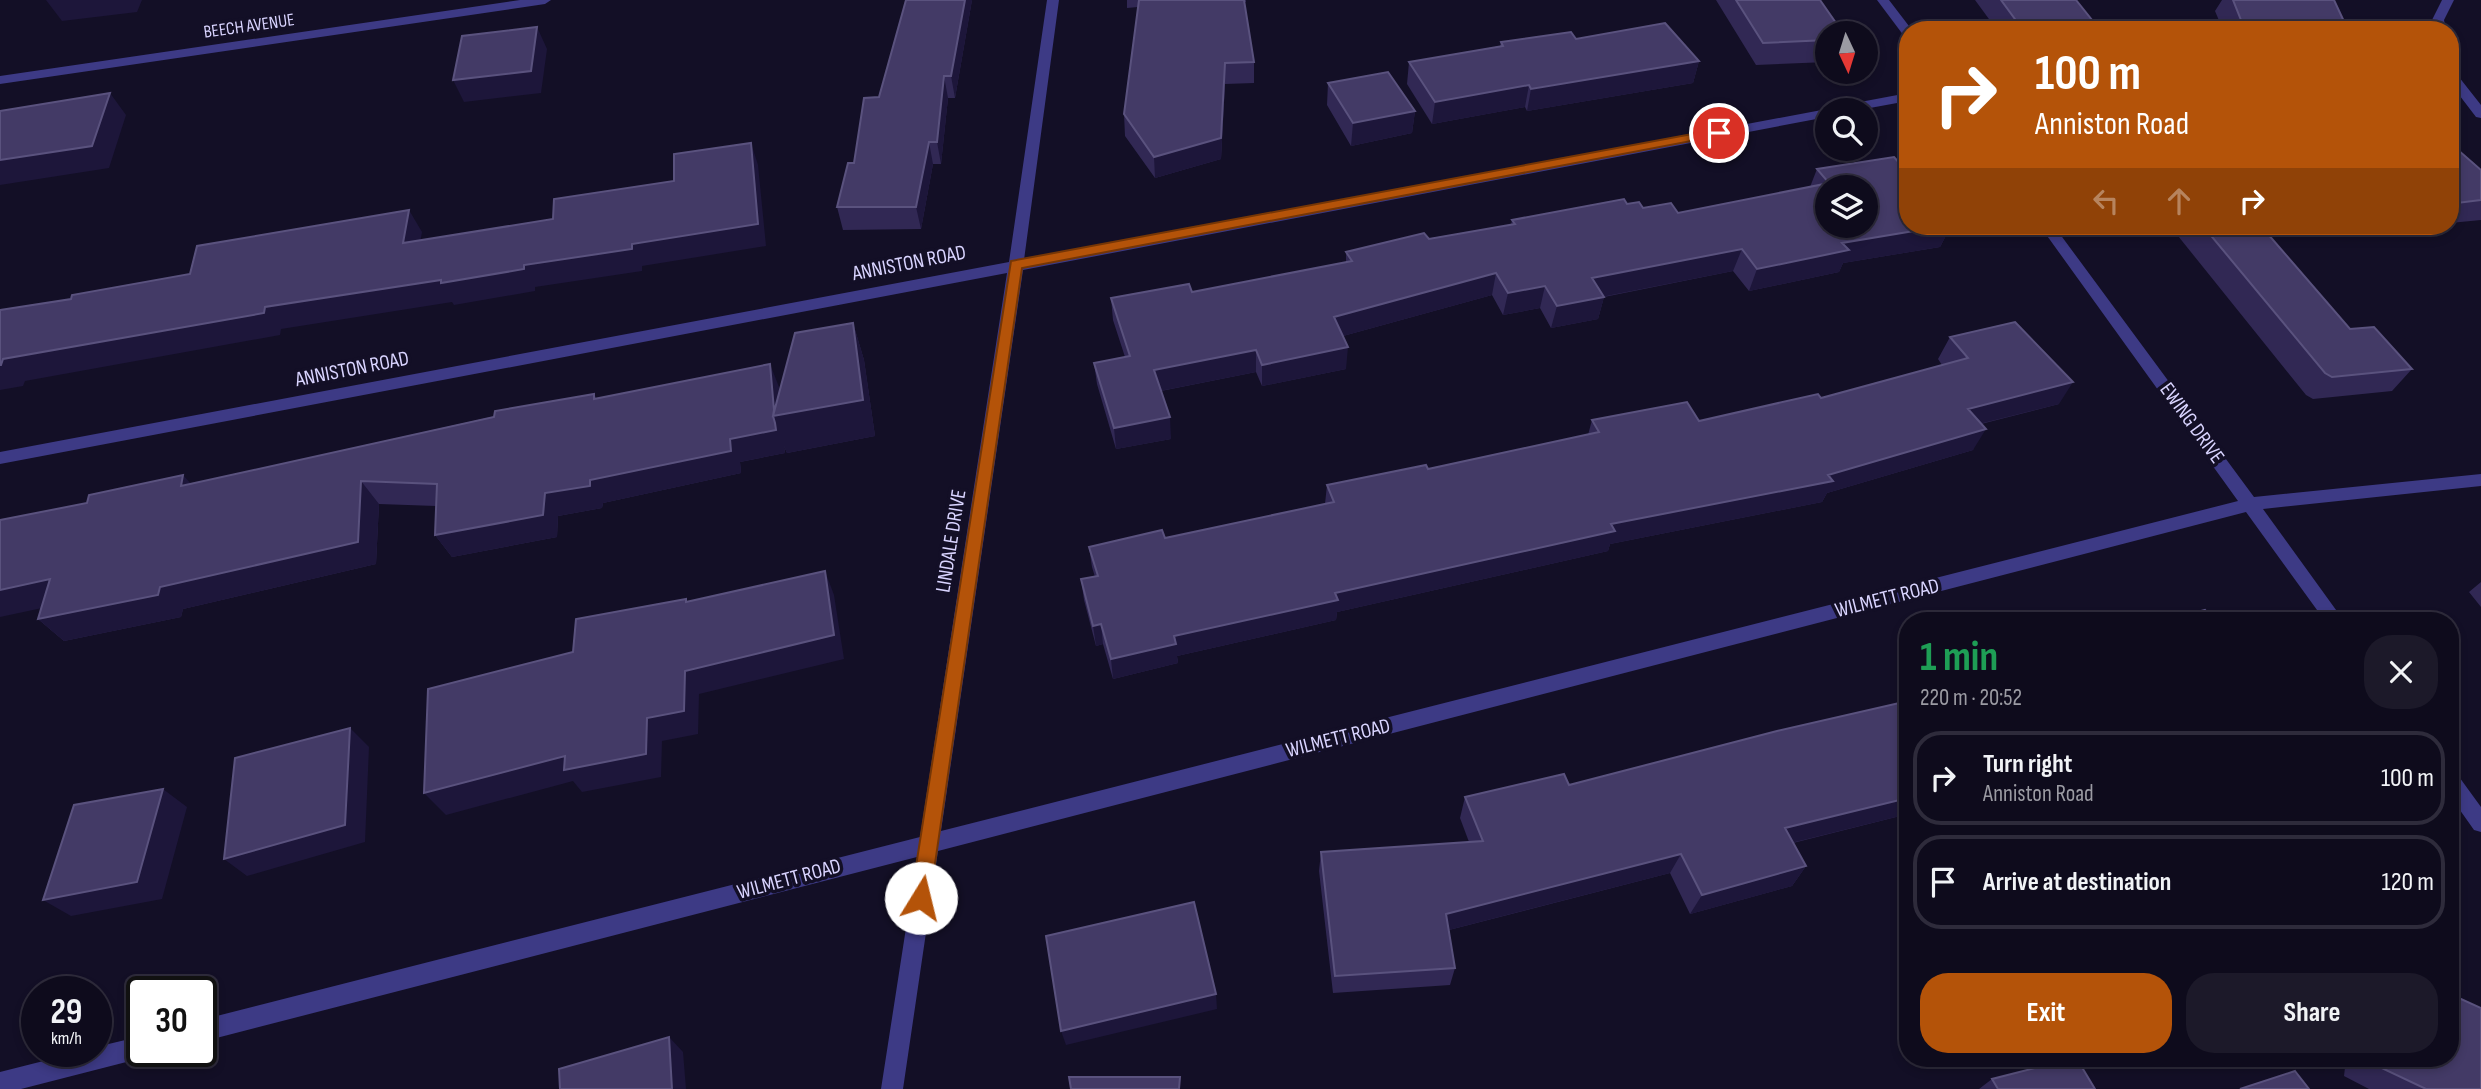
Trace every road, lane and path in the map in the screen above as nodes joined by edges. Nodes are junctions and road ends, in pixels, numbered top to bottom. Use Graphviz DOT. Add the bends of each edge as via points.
graph roads {
  1 [pos="545,0"];
  2 [pos="1053,0"];
  3 [pos="1883,0"];
  4 [pos="2448,0"];
  5 [pos="1899,21"];
  6 [pos="2438,21"];
  7 [pos="0,80"];
  8 [pos="2459,86"];
  9 [pos="1899,99"];
  10 [pos="1878,103"];
  11 [pos="2481,114"];
  12 [pos="1815,115"];
  13 [pos="2054,235"];
  14 [pos="1016,265"];
  15 [pos="0,458"];
  16 [pos="2481,480"];
  17 [pos="2251,504"];
  18 [pos="2329,612"];
  19 [pos="2459,792"];
  20 [pos="2481,823"];
  21 [pos="929,843"];
  22 [pos="217,1027"];
  23 [pos="126,1051"];
  24 [pos="0,1083"];
  25 [pos="892,1089"];
  1 -- 7 [label="street, BEECH AVENUE"];
  2 -- 14 [label="street, LINDALE DRIVE"];
  3 -- 5 [label="street"];
  4 -- 6 [label="street"];
  8 -- 11 [label="street"];
  9 -- 10 [label="street"];
  12 -- 14 [label="street, ANNISTON ROAD"];
  13 -- 17 [label="street, EWING DRIVE"];
  14 -- 15 [label="street, ANNISTON ROAD"];
  14 -- 21 [label="street, LINDALE DRIVE"];
  16 -- 17 [label="street, WILMETT ROAD"];
  17 -- 18 [label="street, EWING DRIVE"];
  17 -- 21 [label="street, WILMETT ROAD"];
  19 -- 20 [label="street"];
  21 -- 22 [label="street, WILMETT ROAD"];
  21 -- 25 [label="street, LINDALE DRIVE"];
  23 -- 24 [label="street"];
}
